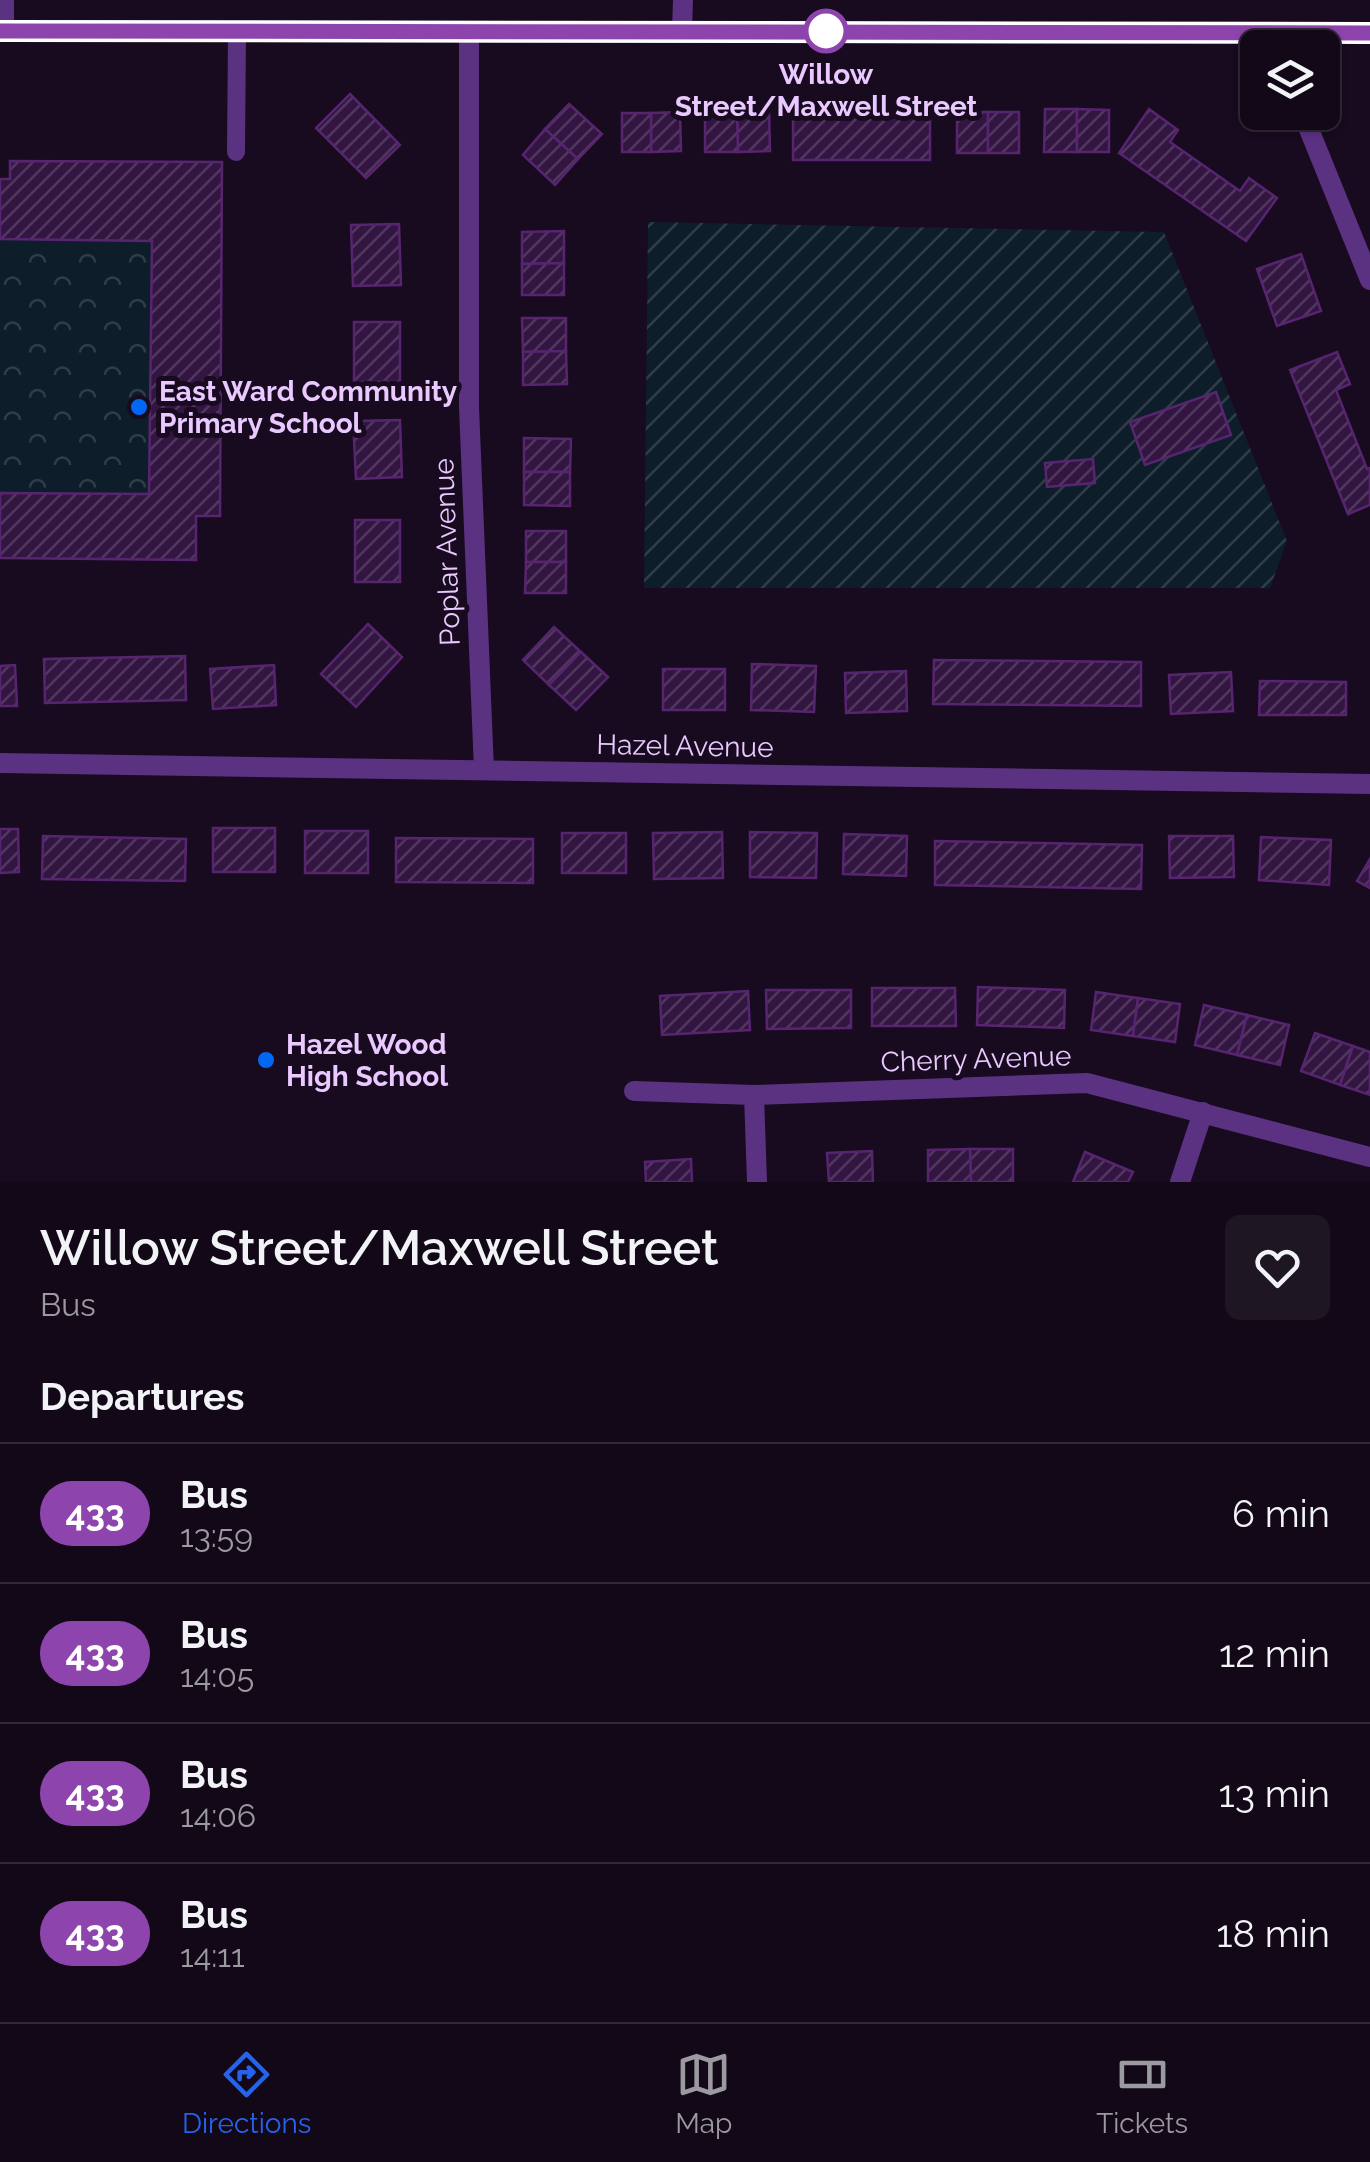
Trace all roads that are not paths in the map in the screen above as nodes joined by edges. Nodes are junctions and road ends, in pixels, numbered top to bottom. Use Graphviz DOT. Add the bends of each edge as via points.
graph roads {
  1 [pos="4,0"];
  2 [pos="682,0"];
  3 [pos="2,31"];
  4 [pos="237,31"];
  5 [pos="470,31"];
  6 [pos="682,31"];
  7 [pos="1370,33"];
  8 [pos="1340,35"];
  9 [pos="1240,39"];
  10 [pos="1309,130"];
  11 [pos="236,152"];
  12 [pos="1370,280"];
  13 [pos="0,763"];
  14 [pos="484,770"];
  15 [pos="1370,784"];
  16 [pos="634,1091"];
  17 [pos="754,1095"];
  18 [pos="1203,1112"];
  19 [pos="1370,1158"];
  20 [pos="757,1182"];
  21 [pos="1180,1182"];
  1 -- 3 [label="street"];
  2 -- 6 [label="street"];
  3 -- 4 [label="street"];
  4 -- 5 [label="street"];
  4 -- 11 [label="lane"];
  5 -- 6 [label="street"];
  5 -- 14 [label="street, Poplar Avenue" via="469,407"];
  6 -- 9 [label="street"];
  7 -- 8 [label="street"];
  10 -- 12 [label="street"];
  13 -- 14 [label="street, Hazel Avenue"];
  14 -- 15 [label="street, Hazel Avenue"];
  16 -- 17 [label="street, Cherry Avenue"];
  17 -- 18 [label="street, Cherry Avenue" via="1087,1082"];
  17 -- 20 [label="street"];
  18 -- 19 [label="street, Cherry Avenue"];
  18 -- 21 [label="street"];
}
